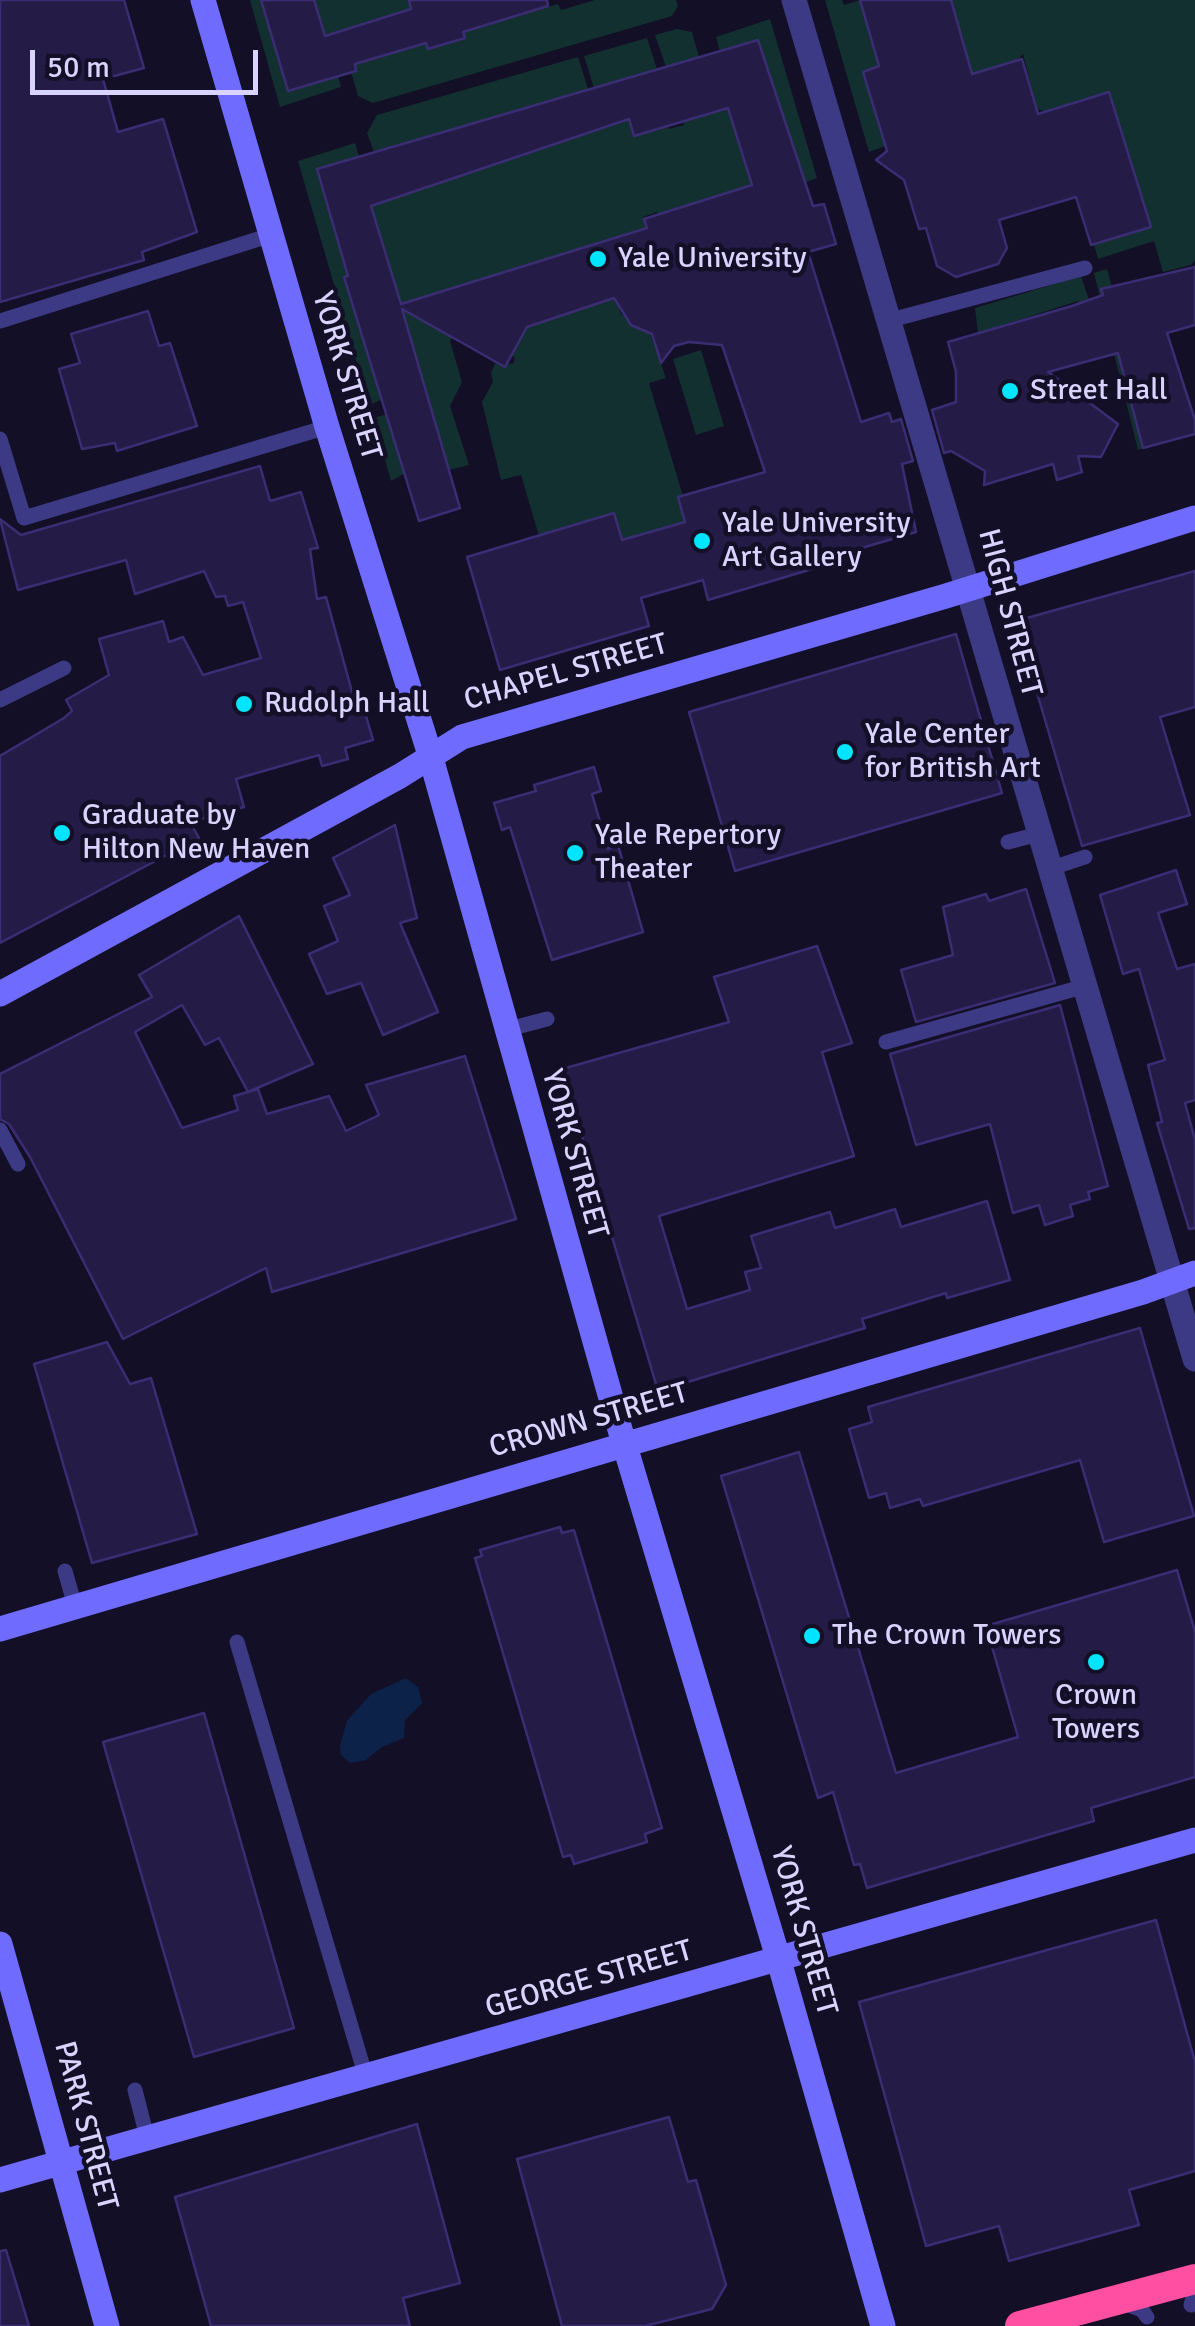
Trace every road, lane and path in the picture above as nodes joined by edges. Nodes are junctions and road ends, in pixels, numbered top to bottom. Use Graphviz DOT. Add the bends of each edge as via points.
graph roads {
  1 [pos="203,0"];
  2 [pos="794,0"];
  3 [pos="271,235"];
  4 [pos="1085,268"];
  5 [pos="890,320"];
  6 [pos="0,321"];
  7 [pos="327,427"];
  8 [pos="0,439"];
  9 [pos="1195,518"];
  10 [pos="968,589"];
  11 [pos="64,668"];
  12 [pos="0,700"];
  13 [pos="431,758"];
  14 [pos="1038,834"];
  15 [pos="1008,842"];
  16 [pos="1086,857"];
  17 [pos="1049,869"];
  18 [pos="1082,987"];
  19 [pos="0,994"];
  20 [pos="547,1019"];
  21 [pos="505,1030"];
  22 [pos="886,1042"];
  23 [pos="0,1130"];
  24 [pos="18,1164"];
  25 [pos="1183,1277"];
  26 [pos="1195,1359"];
  27 [pos="625,1445"];
  28 [pos="65,1571"];
  29 [pos="76,1606"];
  30 [pos="0,1629"];
  31 [pos="236,1642"];
  32 [pos="1195,1840"];
  33 [pos="0,1944"];
  34 [pos="779,1961"];
  35 [pos="366,2077"];
  36 [pos="135,2090"];
  37 [pos="147,2137"];
  38 [pos="62,2161"];
  39 [pos="0,2180"];
  40 [pos="1194,2292"];
  41 [pos="1113,2301"];
  42 [pos="1147,2317"];
  43 [pos="107,2326"];
  44 [pos="882,2326"];
  45 [pos="1020,2326"];
  1 -- 3 [label="main road, YORK STREET"];
  2 -- 5 [label="street, HIGH STREET"];
  3 -- 6 [label="lane"];
  3 -- 7 [label="main road, YORK STREET"];
  4 -- 5 [label="lane"];
  5 -- 10 [label="street, HIGH STREET"];
  7 -- 8 [label="lane" via="24,518"];
  7 -- 13 [label="main road, YORK STREET"];
  9 -- 10 [label="main road, CHAPEL STREET"];
  10 -- 13 [label="main road, CHAPEL STREET" via="462,737"];
  10 -- 14 [label="street, HIGH STREET"];
  11 -- 12 [label="lane"];
  13 -- 19 [label="main road, CHAPEL STREET"];
  13 -- 21 [label="main road, YORK STREET"];
  14 -- 15 [label="lane"];
  14 -- 17 [label="street, HIGH STREET"];
  16 -- 17 [label="lane"];
  17 -- 18 [label="street, HIGH STREET"];
  18 -- 22 [label="lane"];
  18 -- 25 [label="street, HIGH STREET"];
  20 -- 21 [label="lane"];
  21 -- 27 [label="main road, YORK STREET"];
  23 -- 24 [label="lane"];
  25 -- 26 [label="street, HIGH STREET"];
  25 -- 27 [label="main road, CROWN STREET"];
  27 -- 29 [label="main road, CROWN STREET"];
  27 -- 34 [label="main road, YORK STREET"];
  28 -- 29 [label="lane"];
  29 -- 30 [label="main road, CROWN STREET"];
  31 -- 35 [label="lane"];
  32 -- 34 [label="main road, GEORGE STREET"];
  33 -- 38 [label="main road, PARK STREET"];
  34 -- 35 [label="main road, GEORGE STREET"];
  34 -- 44 [label="main road, YORK STREET"];
  35 -- 37 [label="main road, GEORGE STREET"];
  36 -- 37 [label="lane"];
  37 -- 38 [label="main road, GEORGE STREET"];
  38 -- 39 [label="main road, GEORGE STREET"];
  38 -- 43 [label="main road, PARK STREET"];
  40 -- 41 [label="highway"];
  41 -- 42 [label="lane"];
  41 -- 45 [label="highway"];
}
